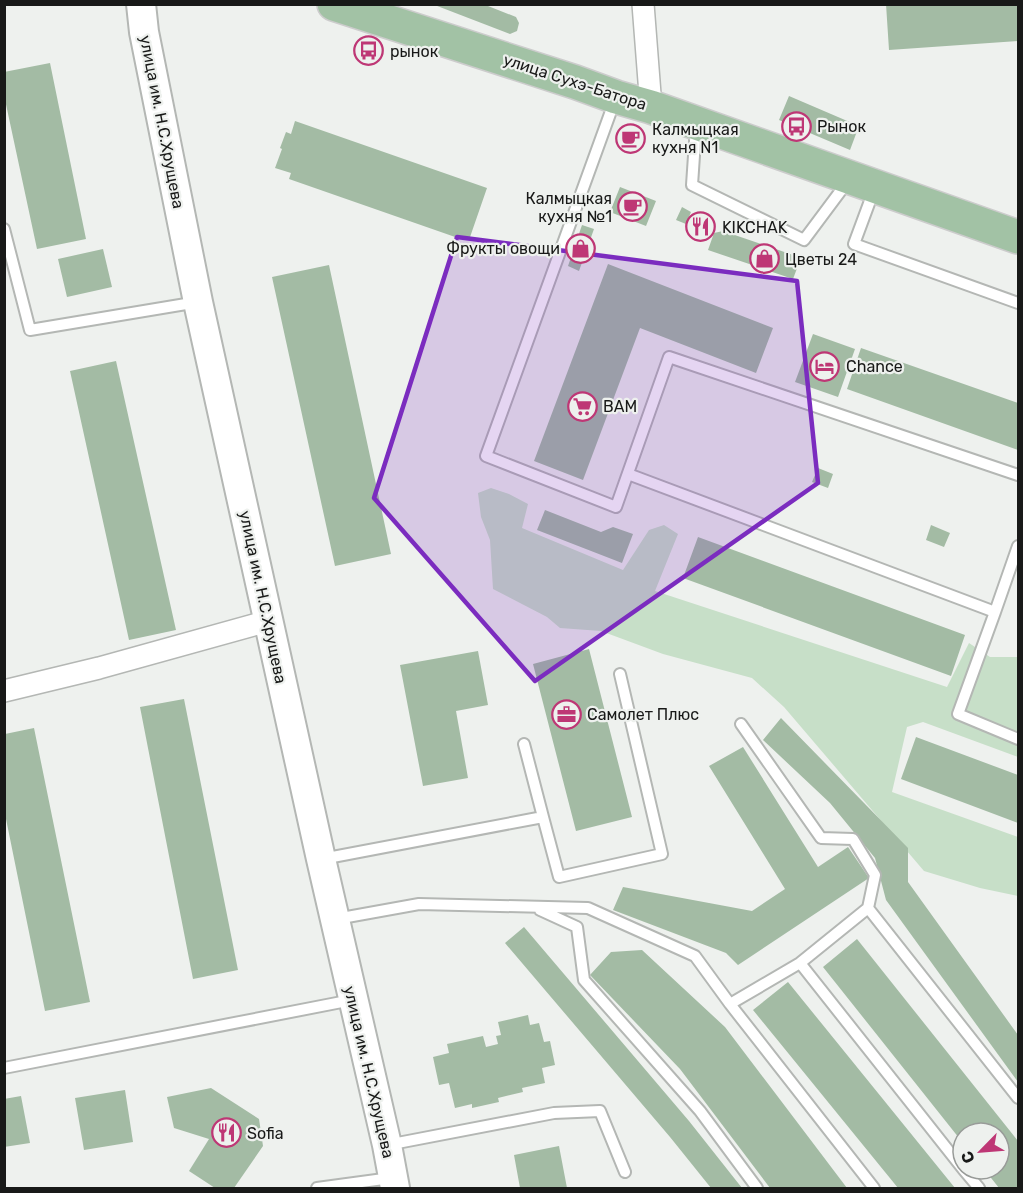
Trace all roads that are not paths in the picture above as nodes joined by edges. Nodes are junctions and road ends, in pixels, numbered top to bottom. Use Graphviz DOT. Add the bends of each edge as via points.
graph roads {
  1 [pos="141,4"];
  2 [pos="334,4"];
  3 [pos="643,4"];
  4 [pos="616,97"];
  5 [pos="651,107"];
  6 [pos="696,123"];
  7 [pos="863,182"];
  8 [pos="4,229"];
  9 [pos="1018,237"];
  10 [pos="198,302"];
  11 [pos="1018,303"];
  12 [pos="628,474"];
  13 [pos="1018,475"];
  14 [pos="1018,546"];
  15 [pos="995,612"];
  16 [pos="268,621"];
  17 [pos="620,674"];
  18 [pos="4,691"];
  19 [pos="741,724"];
  20 [pos="1018,739"];
  21 [pos="524,744"];
  22 [pos="543,817"];
  23 [pos="321,859"];
  24 [pos="534,907"];
  25 [pos="868,908"];
  26 [pos="336,919"];
  27 [pos="800,963"];
  28 [pos="353,1000"];
  29 [pos="730,1004"];
  30 [pos="4,1068"];
  31 [pos="1018,1098"];
  32 [pos="387,1145"];
  33 [pos="951,1154"];
  34 [pos="625,1172"];
  35 [pos="394,1183"];
  36 [pos="317,1188"];
  37 [pos="757,1188"];
  38 [pos="874,1188"];
  1 -- 10 [label="main road, улица им. Н.С.Хрущева"];
  2 -- 4 [label="main road, улица Сухэ-Батора"];
  3 -- 5 [label="street"];
  4 -- 5 [label="main road, улица Сухэ-Батора"];
  4 -- 12 [label="lane" via="486,456 616,507"];
  5 -- 6 [label="main road, улица Сухэ-Батора"];
  6 -- 7 [label="main road, улица Сухэ-Батора"];
  6 -- 7 [label="lane" via="692,185 804,240"];
  7 -- 9 [label="main road, улица Сухэ-Батора"];
  7 -- 11 [label="lane" via="854,244"];
  8 -- 10 [label="lane" via="30,330"];
  10 -- 16 [label="main road, улица им. Н.С.Хрущева"];
  12 -- 13 [label="lane" via="669,357"];
  12 -- 15 [label="lane"];
  14 -- 15 [label="lane"];
  15 -- 20 [label="lane" via="958,714"];
  16 -- 18 [label="street"];
  16 -- 23 [label="main road, улица им. Н.С.Хрущева"];
  17 -- 22 [label="lane" via="662,854 559,877"];
  19 -- 25 [label="lane" via="821,838 853,839 875,875"];
  21 -- 22 [label="lane"];
  22 -- 23 [label="lane"];
  23 -- 26 [label="main road, улица им. Н.С.Хрущева"];
  24 -- 26 [label="lane" via="419,904"];
  24 -- 29 [label="lane" via="588,908 694,956"];
  24 -- 37 [label="lane" via="577,927 584,980 700,1111"];
  25 -- 27 [label="lane"];
  25 -- 31 [label="lane"];
  26 -- 28 [label="main road, улица им. Н.С.Хрущева"];
  27 -- 29 [label="lane"];
  27 -- 33 [label="lane"];
  28 -- 30 [label="lane"];
  28 -- 32 [label="main road, улица им. Н.С.Хрущева"];
  29 -- 38 [label="lane"];
  32 -- 34 [label="lane" via="554,1113 600,1111"];
  32 -- 35 [label="main road, улица им. Н.С.Хрущева"];
  35 -- 36 [label="lane"];
}
